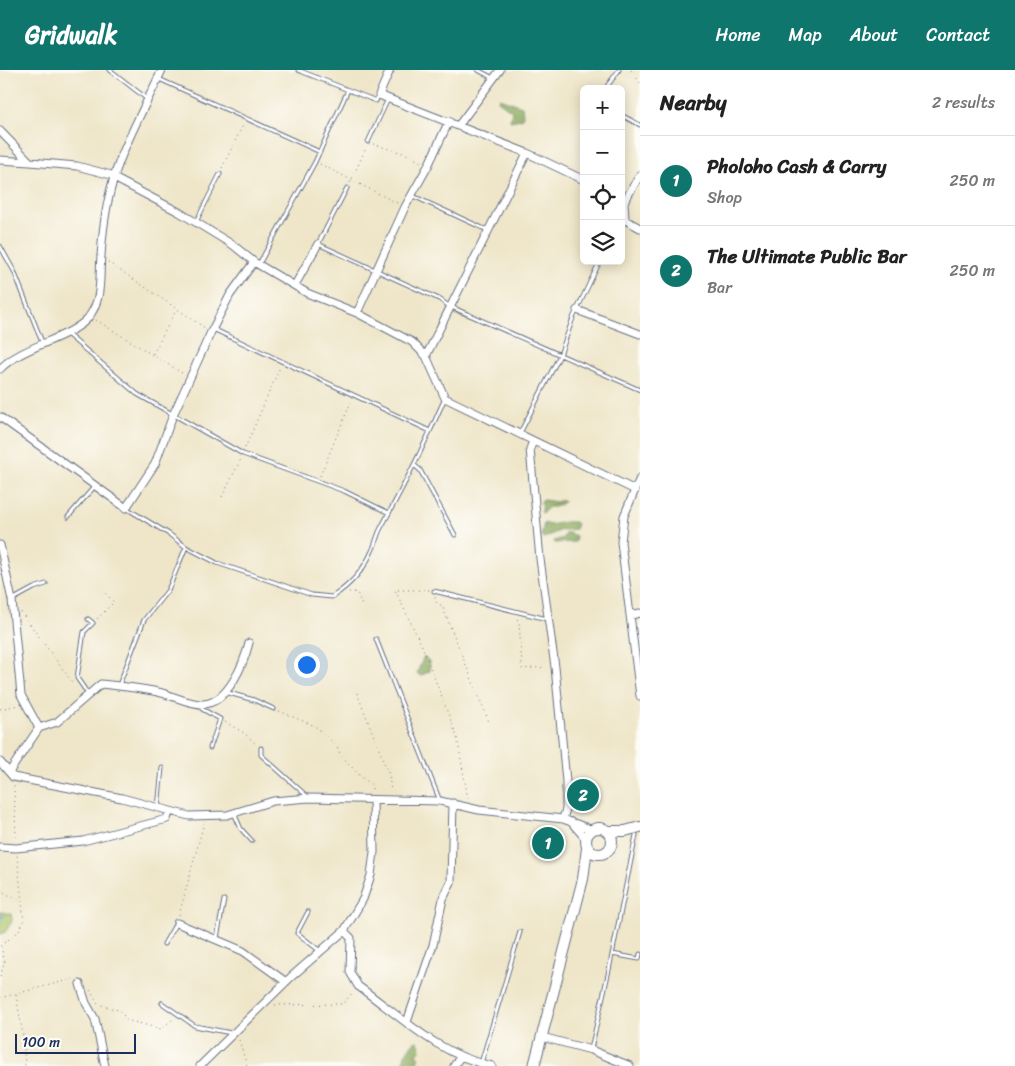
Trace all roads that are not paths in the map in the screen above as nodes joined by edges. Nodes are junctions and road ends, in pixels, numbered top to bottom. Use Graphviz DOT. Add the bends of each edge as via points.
graph roads {
  1 [pos="110,70"];
  2 [pos="162,70"];
  3 [pos="298,70"];
  4 [pos="390,70"];
  5 [pos="478,70"];
  6 [pos="500,70"];
  7 [pos="619,70"];
  8 [pos="158,78"];
  9 [pos="493,79"];
  10 [pos="608,85"];
  11 [pos="348,90"];
  12 [pos="379,95"];
  13 [pos="147,99"];
  14 [pos="388,100"];
  15 [pos="625,117"];
  16 [pos="448,121"];
  17 [pos="458,126"];
  18 [pos="640,126"];
  19 [pos="0,131"];
  20 [pos="368,142"];
  21 [pos="320,152"];
  22 [pos="527,153"];
  23 [pos="0,160"];
  24 [pos="30,162"];
  25 [pos="220,174"];
  26 [pos="640,175"];
  27 [pos="115,177"];
  28 [pos="580,178"];
  29 [pos="347,188"];
  30 [pos="410,195"];
  31 [pos="625,199"];
  32 [pos="625,221"];
  33 [pos="195,223"];
  34 [pos="640,228"];
  35 [pos="487,230"];
  36 [pos="318,244"];
  37 [pos="0,246"];
  38 [pos="256,263"];
  39 [pos="598,265"];
  40 [pos="375,271"];
  41 [pos="295,285"];
  42 [pos="449,306"];
  43 [pos="577,310"];
  44 [pos="357,313"];
  45 [pos="212,330"];
  46 [pos="65,332"];
  47 [pos="640,334"];
  48 [pos="42,342"];
  49 [pos="560,355"];
  50 [pos="426,356"];
  51 [pos="0,369"];
  52 [pos="640,390"];
  53 [pos="445,398"];
  54 [pos="173,415"];
  55 [pos="0,416"];
  56 [pos="430,431"];
  57 [pos="519,434"];
  58 [pos="532,441"];
  59 [pos="414,465"];
  60 [pos="640,478"];
  61 [pos="94,487"];
  62 [pos="636,490"];
  63 [pos="126,508"];
  64 [pos="389,513"];
  65 [pos="68,517"];
  66 [pos="455,535"];
  67 [pos="0,545"];
  68 [pos="186,547"];
  69 [pos="46,584"];
  70 [pos="434,591"];
  71 [pos="12,603"];
  72 [pos="640,613"];
  73 [pos="631,615"];
  74 [pos="548,618"];
  75 [pos="88,619"];
  76 [pos="376,639"];
  77 [pos="249,643"];
  78 [pos="118,686"];
  79 [pos="224,692"];
  80 [pos="88,694"];
  81 [pos="640,696"];
  82 [pos="202,704"];
  83 [pos="274,709"];
  84 [pos="39,728"];
  85 [pos="210,748"];
  86 [pos="261,748"];
  87 [pos="0,762"];
  88 [pos="162,768"];
  89 [pos="11,774"];
  90 [pos="309,798"];
  91 [pos="373,800"];
  92 [pos="440,801"];
  93 [pos="453,803"];
  94 [pos="158,808"];
  95 [pos="169,812"];
  96 [pos="234,813"];
  97 [pos="563,818"];
  98 [pos="572,822"];
  99 [pos="593,830"];
  100 [pos="634,830"];
  101 [pos="606,831"];
  102 [pos="640,838"];
  103 [pos="252,840"];
  104 [pos="587,843"];
  105 [pos="611,844"];
  106 [pos="0,847"];
  107 [pos="601,854"];
  108 [pos="583,879"];
  109 [pos="224,900"];
  110 [pos="308,912"];
  111 [pos="177,922"];
  112 [pos="344,931"];
  113 [pos="520,932"];
  114 [pos="216,939"];
  115 [pos="164,944"];
  116 [pos="320,951"];
  117 [pos="612,954"];
  118 [pos="640,954"];
  119 [pos="286,982"];
  120 [pos="80,984"];
  121 [pos="162,1003"];
  122 [pos="407,1022"];
  123 [pos="233,1032"];
  124 [pos="542,1037"];
  125 [pos="591,1050"];
  126 [pos="460,1057"];
  127 [pos="481,1064"];
  128 [pos="105,1066"];
  129 [pos="200,1066"];
  130 [pos="454,1066"];
  131 [pos="492,1066"];
  132 [pos="534,1066"];
  133 [pos="630,1066"];
  1 -- 13 [label="lane"];
  2 -- 8 [label="street"];
  3 -- 11 [label="lane"];
  4 -- 12 [label="street"];
  5 -- 9 [label="lane"];
  6 -- 9 [label="street"];
  7 -- 10 [label="lane"];
  8 -- 13 [label="street"];
  8 -- 21 [label="lane"];
  9 -- 17 [label="street"];
  11 -- 12 [label="lane" via="376,101"];
  11 -- 21 [label="lane"];
  12 -- 14 [label="street"];
  13 -- 27 [label="street"];
  14 -- 16 [label="street"];
  14 -- 20 [label="lane"];
  15 -- 18 [label="lane"];
  16 -- 17 [label="street"];
  16 -- 30 [label="street" via="428,166"];
  17 -- 22 [label="street"];
  19 -- 24 [label="street"];
  21 -- 38 [label="lane"];
  22 -- 28 [label="street"];
  22 -- 35 [label="street"];
  23 -- 24 [label="street"];
  24 -- 27 [label="street" via="77,166"];
  25 -- 33 [label="lane"];
  26 -- 31 [label="street"];
  27 -- 33 [label="street"];
  27 -- 46 [label="street" via="105,220 97,305 84,322"];
  29 -- 36 [label="lane"];
  30 -- 35 [label="lane"];
  30 -- 40 [label="street"];
  32 -- 34 [label="street"];
  33 -- 38 [label="street"];
  35 -- 42 [label="street"];
  36 -- 40 [label="lane"];
  36 -- 41 [label="street"];
  37 -- 48 [label="lane" via="14,271"];
  38 -- 41 [label="street"];
  38 -- 45 [label="street" via="230,295"];
  39 -- 43 [label="lane"];
  40 -- 42 [label="lane"];
  40 -- 44 [label="street"];
  41 -- 44 [label="street"];
  42 -- 49 [label="lane"];
  42 -- 50 [label="street"];
  43 -- 47 [label="street"];
  43 -- 49 [label="lane"];
  44 -- 50 [label="street" via="412,342"];
  45 -- 54 [label="street"];
  45 -- 56 [label="lane"];
  46 -- 48 [label="street"];
  46 -- 54 [label="lane" via="124,384"];
  48 -- 51 [label="street" via="6,362"];
  49 -- 52 [label="lane"];
  49 -- 57 [label="lane"];
  50 -- 53 [label="street"];
  53 -- 56 [label="lane"];
  53 -- 57 [label="street"];
  54 -- 63 [label="street" via="155,464"];
  54 -- 64 [label="lane" via="243,454 318,481"];
  55 -- 61 [label="street"];
  56 -- 59 [label="lane"];
  57 -- 58 [label="street"];
  58 -- 62 [label="street"];
  58 -- 74 [label="street" via="539,550"];
  59 -- 64 [label="lane"];
  59 -- 66 [label="lane" via="420,470"];
  60 -- 62 [label="street"];
  61 -- 63 [label="street"];
  61 -- 65 [label="lane"];
  62 -- 73 [label="street" via="624,516 622,530"];
  63 -- 68 [label="lane"];
  64 -- 68 [label="lane" via="362,568 344,589 332,597 312,595 217,562"];
  67 -- 71 [label="street"];
  68 -- 78 [label="lane" via="168,590 144,620"];
  69 -- 71 [label="lane" via="24,592"];
  70 -- 74 [label="lane"];
  71 -- 84 [label="street" via="21,695"];
  72 -- 73 [label="street"];
  73 -- 81 [label="street"];
  74 -- 97 [label="street" via="566,781"];
  75 -- 80 [label="lane" via="93,624 84,632 77,678"];
  76 -- 92 [label="lane"];
  77 -- 79 [label="street" via="240,667"];
  78 -- 80 [label="street" via="101,684"];
  78 -- 82 [label="street" via="159,692"];
  79 -- 82 [label="street" via="212,702"];
  79 -- 83 [label="lane"];
  80 -- 84 [label="street" via="57,722"];
  82 -- 85 [label="lane" via="202,709 220,719"];
  84 -- 89 [label="street"];
  86 -- 90 [label="lane" via="261,755"];
  87 -- 89 [label="street"];
  88 -- 94 [label="lane"];
  89 -- 94 [label="street"];
  90 -- 91 [label="street"];
  90 -- 96 [label="street" via="273,801"];
  91 -- 92 [label="street"];
  91 -- 112 [label="street" via="371,875 363,899"];
  92 -- 93 [label="street"];
  93 -- 97 [label="street"];
  93 -- 122 [label="street" via="451,882 443,899 433,945"];
  94 -- 95 [label="street"];
  95 -- 96 [label="street" via="205,817"];
  95 -- 106 [label="street" via="167,819 83,841"];
  96 -- 103 [label="lane" via="241,830"];
  97 -- 98 [label="street"];
  98 -- 99 [label="street"];
  98 -- 104 [label="street"];
  99 -- 101 [label="main road"];
  99 -- 104 [label="main road"];
  100 -- 101 [label="main road"];
  100 -- 102 [label="lane"];
  100 -- 105 [label="main road"];
  100 -- 117 [label="lane"];
  101 -- 105 [label="main road" via="611,837"];
  104 -- 107 [label="main road" via="593,853"];
  104 -- 108 [label="main road"];
  105 -- 107 [label="main road"];
  107 -- 108 [label="main road"];
  108 -- 124 [label="main road"];
  109 -- 114 [label="lane"];
  110 -- 116 [label="lane" via="297,933"];
  111 -- 114 [label="street"];
  111 -- 115 [label="lane"];
  112 -- 116 [label="street"];
  112 -- 122 [label="street" via="351,938 350,972 358,986"];
  113 -- 127 [label="lane"];
  114 -- 119 [label="street" via="243,951"];
  116 -- 119 [label="street"];
  117 -- 118 [label="lane" via="639,959"];
  117 -- 125 [label="lane"];
  119 -- 123 [label="street"];
  120 -- 128 [label="street" via="96,1019"];
  121 -- 123 [label="lane" via="195,1026"];
  122 -- 126 [label="street"];
  123 -- 129 [label="street"];
  124 -- 125 [label="street"];
  124 -- 132 [label="main road"];
  125 -- 133 [label="street"];
  126 -- 127 [label="street"];
  126 -- 130 [label="street"];
  127 -- 131 [label="street"];
}
